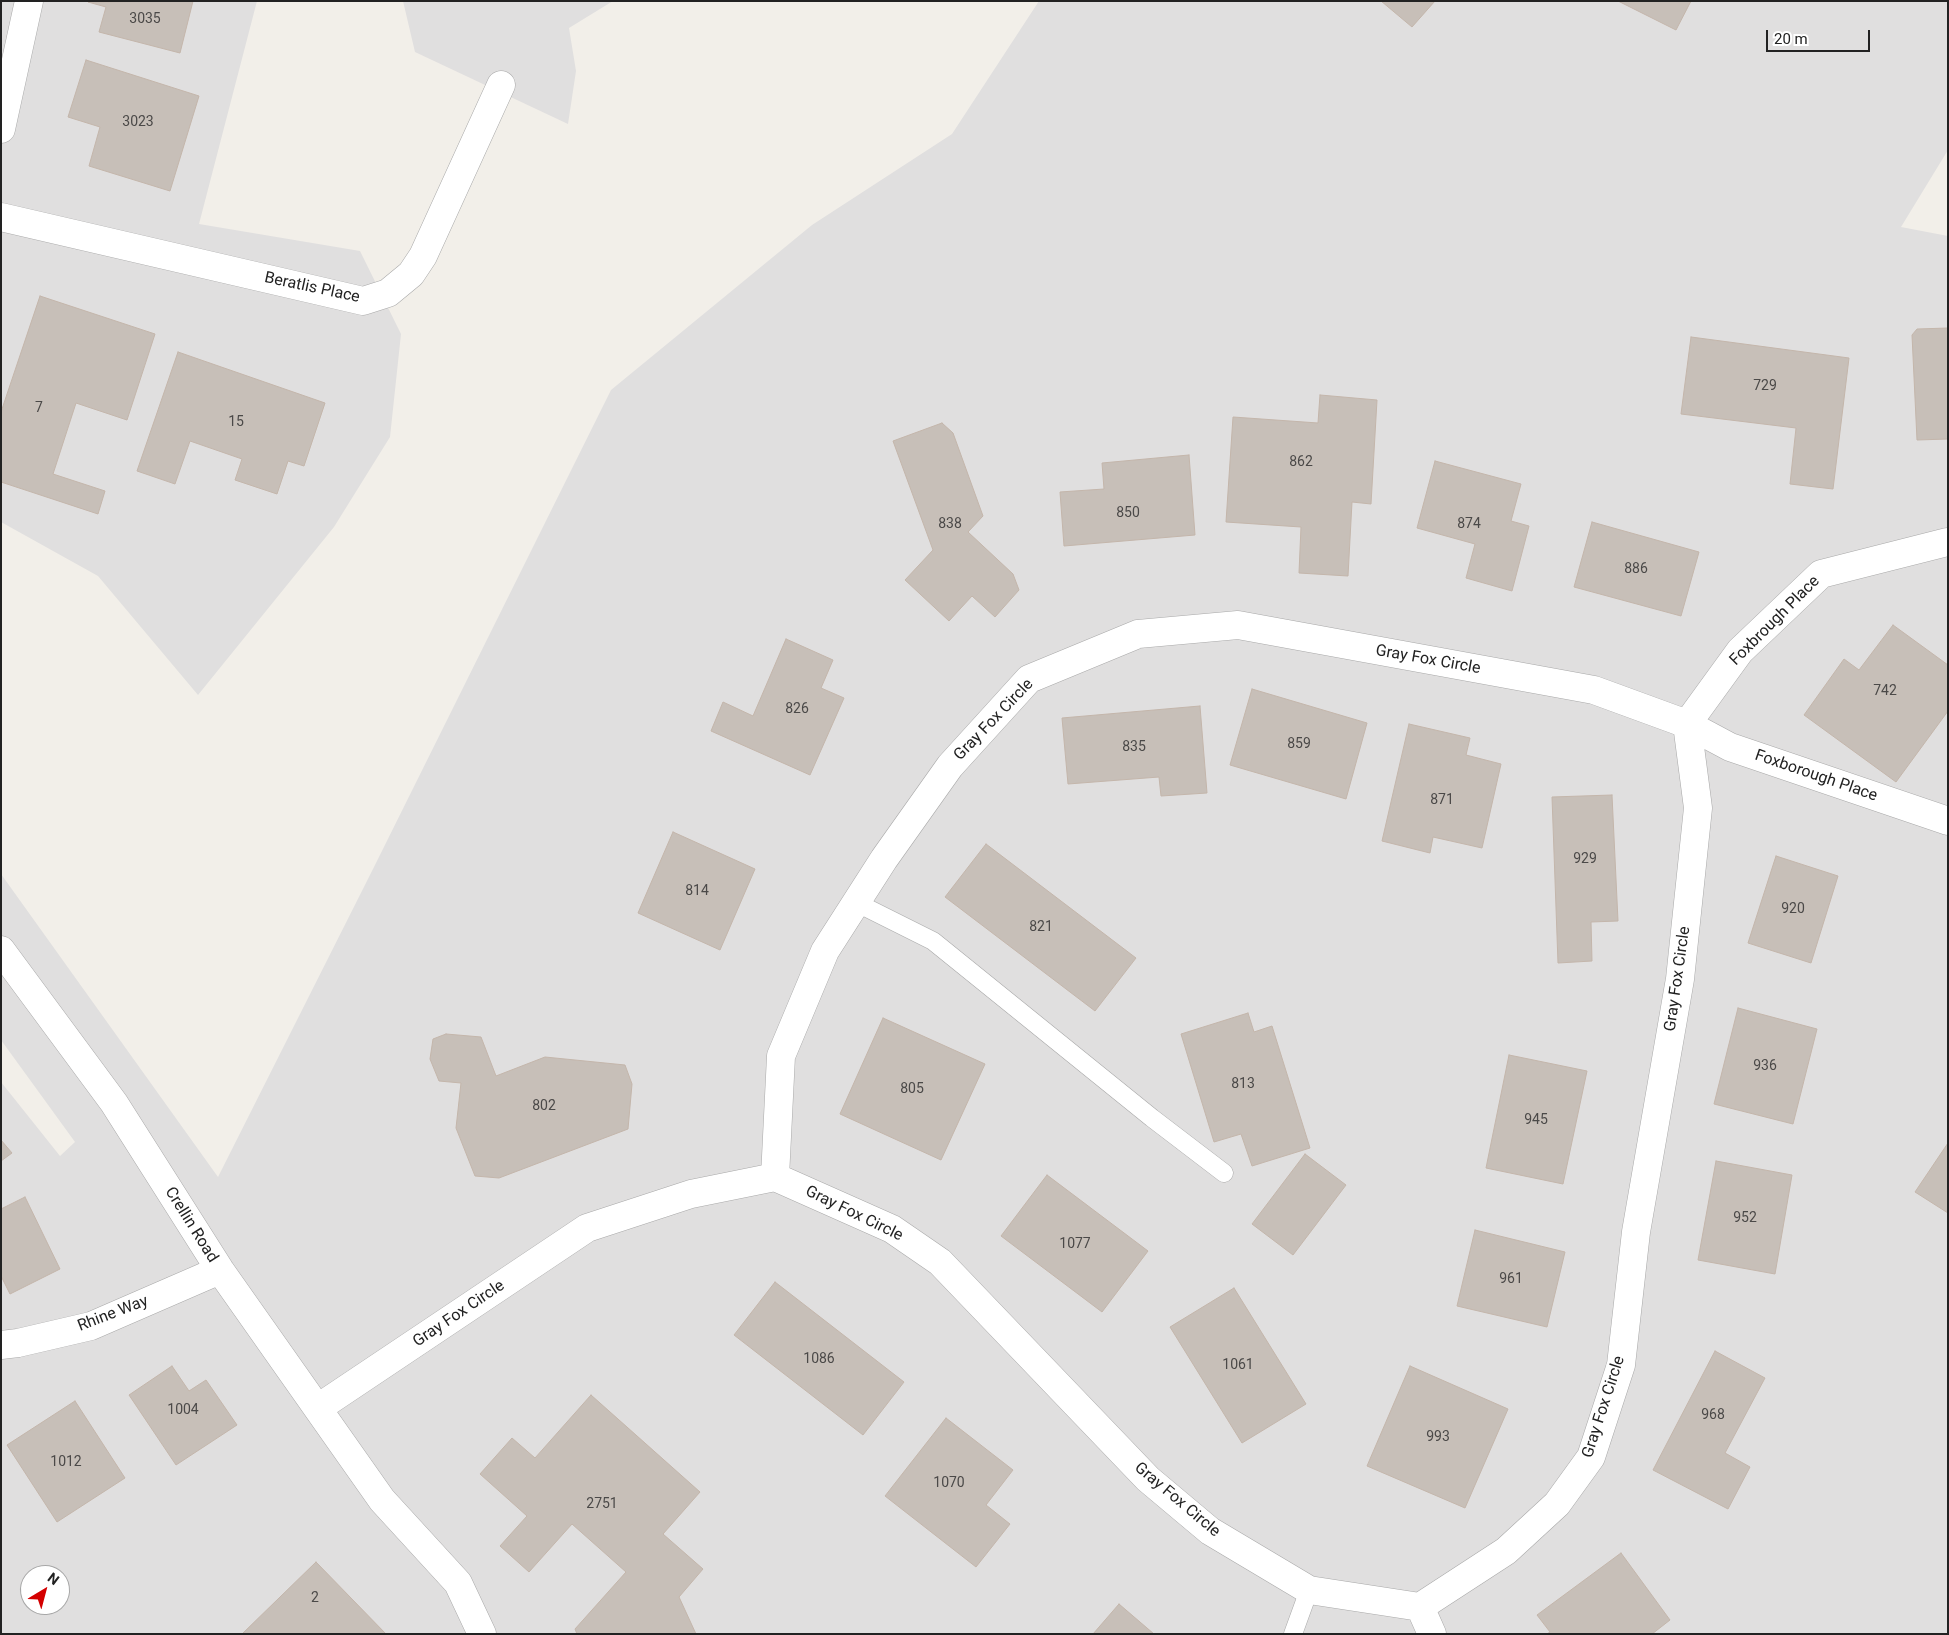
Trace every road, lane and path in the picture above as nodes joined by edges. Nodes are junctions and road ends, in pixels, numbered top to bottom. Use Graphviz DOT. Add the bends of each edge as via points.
graph roads {
  1 [pos="29,1"];
  2 [pos="501,85"];
  3 [pos="1,129"];
  4 [pos="1,217"];
  5 [pos="1948,542"];
  6 [pos="1687,724"];
  7 [pos="1948,821"];
  8 [pos="857,903"];
  9 [pos="1,950"];
  10 [pos="1224,1173"];
  11 [pos="775,1177"];
  12 [pos="220,1270"];
  13 [pos="1,1345"];
  14 [pos="318,1408"];
  15 [pos="1308,1590"];
  16 [pos="1420,1607"];
  17 [pos="482,1634"];
  18 [pos="1293,1634"];
  19 [pos="1432,1634"];
  1 -- 3 [label="street"];
  2 -- 4 [label="street, Beratlis Place" via="423,256 411,274 388,293 363,301"];
  5 -- 6 [label="street, Foxbrough Place" via="1821,574 1740,651"];
  6 -- 7 [label="street, Foxborough Place" via="1730,746"];
  6 -- 8 [label="street, Gray Fox Circle" via="1594,690 1238,625 1138,634 1030,680 950,766"];
  6 -- 16 [label="street, Gray Fox Circle" via="1698,808 1680,979 1636,1232 1621,1365 1591,1456 1557,1504 1506,1551"];
  8 -- 10 [label="lane" via="933,941"];
  8 -- 11 [label="street, Gray Fox Circle" via="824,951 781,1056"];
  9 -- 12 [label="street, Crellin Road" via="114,1103"];
  11 -- 14 [label="street, Gray Fox Circle" via="691,1194 587,1228"];
  11 -- 15 [label="street, Gray Fox Circle" via="892,1229 940,1262 1148,1479 1210,1531"];
  12 -- 13 [label="street, Rhine Way" via="91,1326"];
  12 -- 14 [label="street, Crellin Road"];
  14 -- 17 [label="street, Crellin Road" via="382,1500 458,1583"];
  15 -- 16 [label="street, Gray Fox Circle"];
  15 -- 18 [label="lane"];
  16 -- 19 [label="street"];
}
